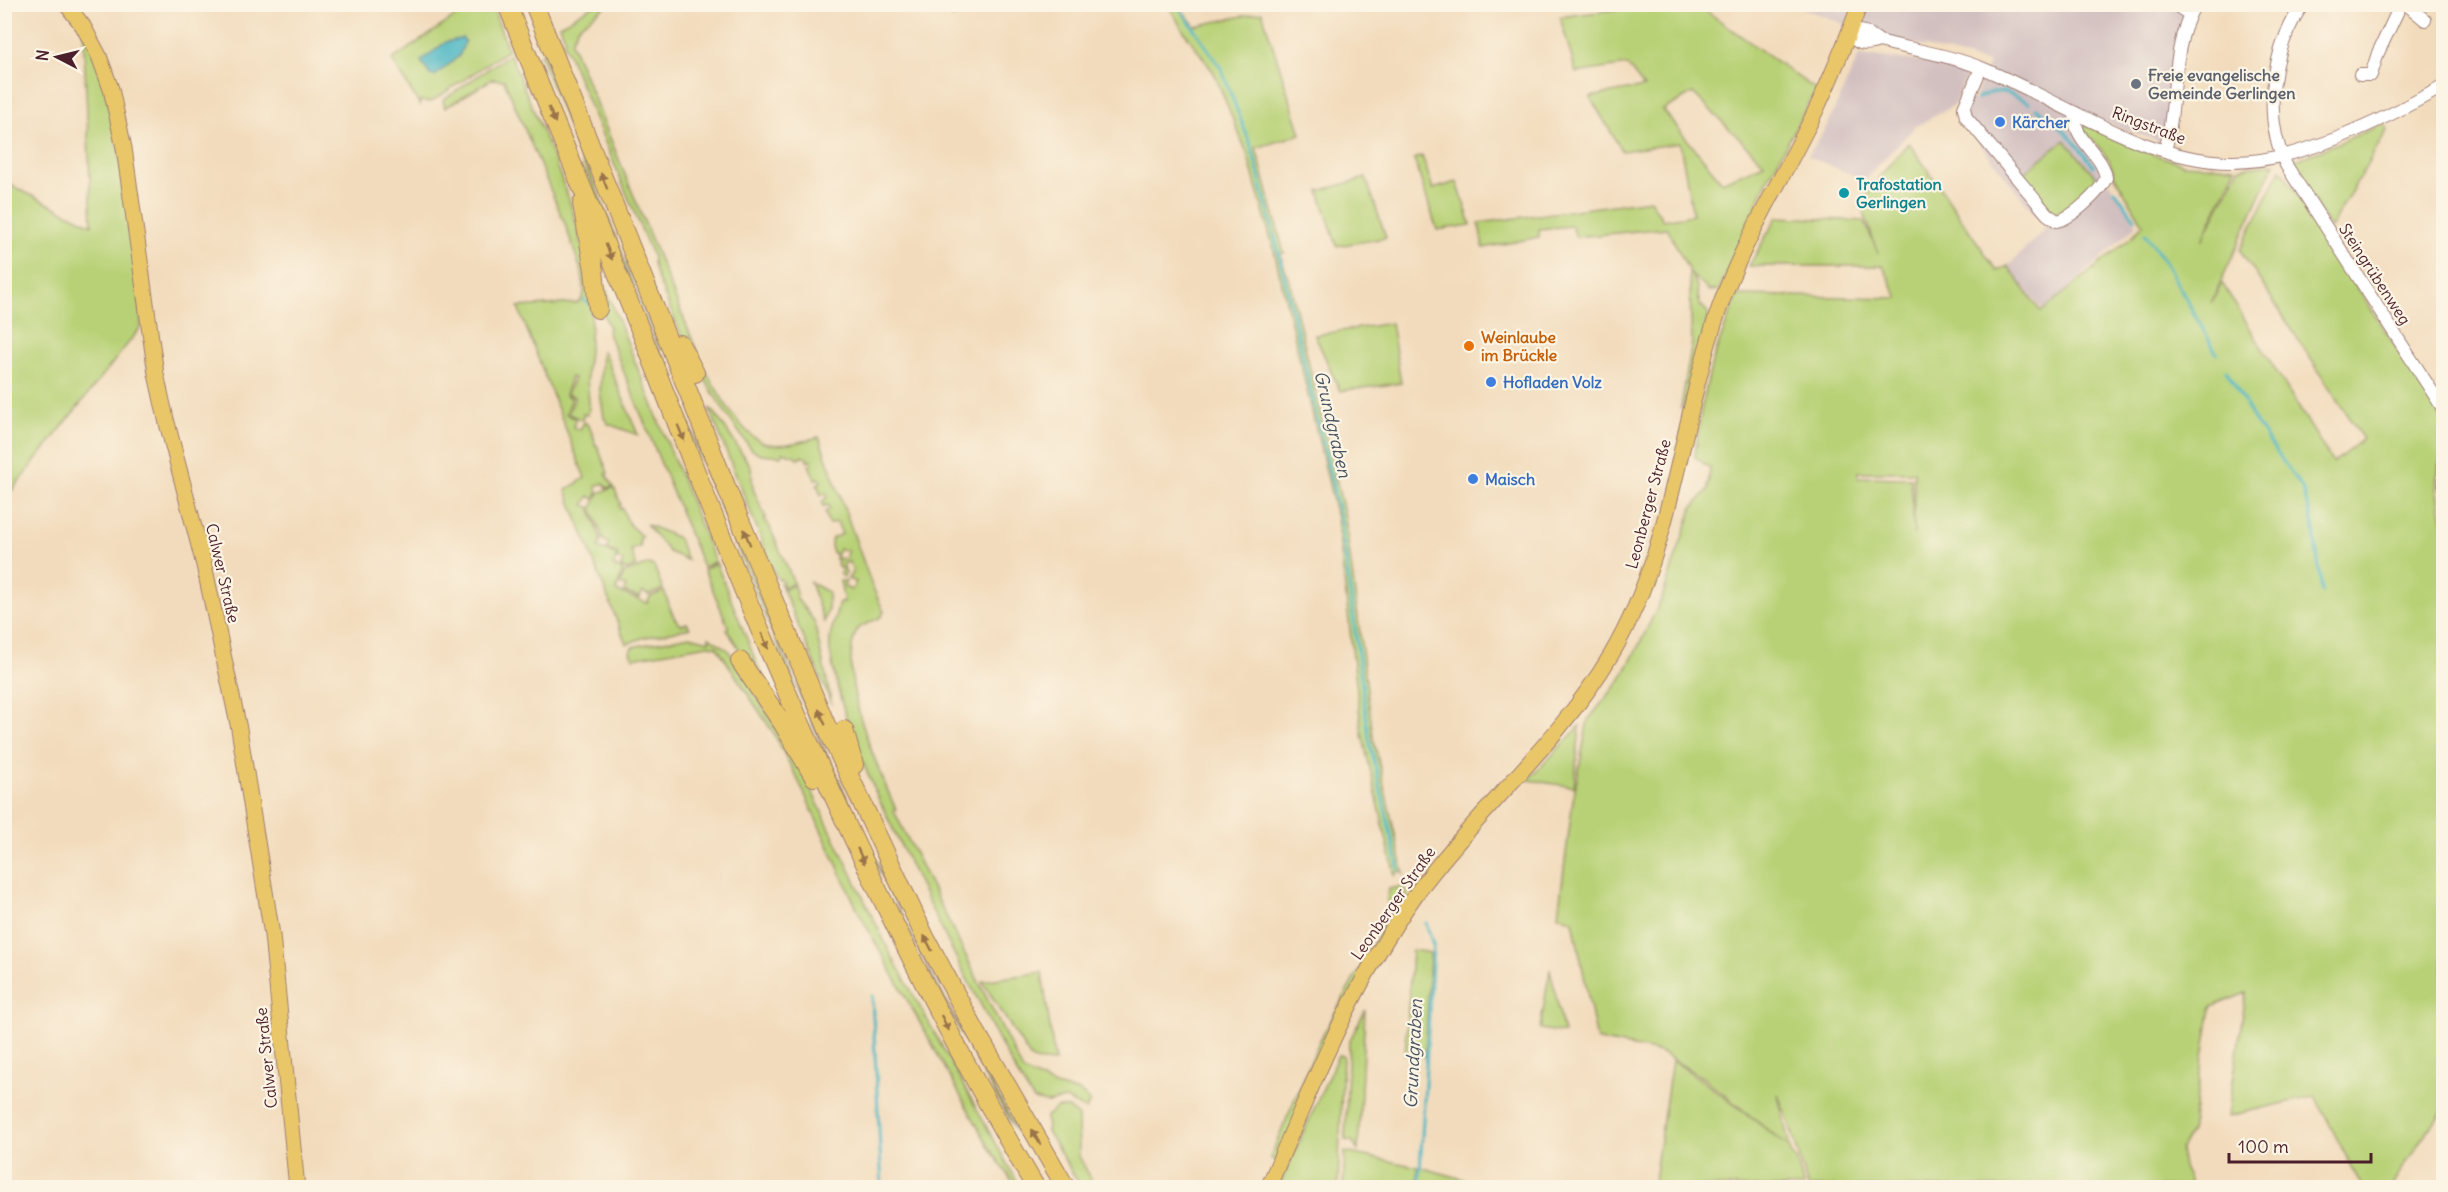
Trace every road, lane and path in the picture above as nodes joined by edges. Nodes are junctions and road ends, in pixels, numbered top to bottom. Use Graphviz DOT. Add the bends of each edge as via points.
graph roads {
  1 [pos="66,4"];
  2 [pos="507,4"];
  3 [pos="1860,4"];
  4 [pos="2174,4"];
  5 [pos="2303,4"];
  6 [pos="2403,4"];
  7 [pos="535,8"];
  8 [pos="2192,9"];
  9 [pos="2425,20"];
  10 [pos="1849,33"];
  11 [pos="1981,68"];
  12 [pos="2360,75"];
  13 [pos="2444,86"];
  14 [pos="2076,113"];
  15 [pos="2165,151"];
  16 [pos="2281,155"];
  17 [pos="579,178"];
  18 [pos="650,294"];
  19 [pos="598,309"];
  20 [pos="695,373"];
  21 [pos="2444,410"];
  22 [pos="2444,464"];
  23 [pos="2444,487"];
  24 [pos="740,661"];
  25 [pos="844,730"];
  26 [pos="837,803"];
  27 [pos="873,827"];
  28 [pos="297,1188"];
  29 [pos="1036,1188"];
  30 [pos="1066,1188"];
  31 [pos="1268,1188"];
  1 -- 28 [label="main road, Calwer Straße" via="99,56 111,89 124,148 156,374 204,565 239,729 272,935"];
  2 -- 17 [label="highway, one-way"];
  3 -- 10 [label="main road, Leonberger Straße"];
  4 -- 8 [label="street"];
  5 -- 16 [label="street, Steingrübenweg" via="2283,42 2274,71 2273,120"];
  6 -- 9 [label="street"];
  6 -- 12 [label="street" via="2371,75"];
  18 -- 7 [label="highway, one-way"];
  8 -- 15 [label="street" via="2180,46"];
  10 -- 11 [label="street, Ringstraße" via="1867,32 1878,41"];
  10 -- 31 [label="main road, Leonberger Straße" via="1815,114 1719,307 1699,371 1658,546 1628,622 1575,708 1439,865 1388,937 1335,1034"];
  11 -- 14 [label="street, Ringstraße"];
  11 -- 14 [label="street" via="1964,108 1966,117 2057,221 2098,191 2106,178 2102,163 2078,132 2074,123"];
  13 -- 16 [label="street, Ringstraße" via="2355,130"];
  14 -- 15 [label="street, Ringstraße"];
  15 -- 16 [label="street, Ringstraße" via="2232,162"];
  16 -- 21 [label="street, Steingrübenweg"];
  17 -- 19 [label="highway"];
  17 -- 26 [label="highway, one-way" via="747,597"];
  18 -- 20 [label="highway"];
  27 -- 18 [label="highway, one-way" via="768,588"];
  22 -- 23 [label="street"];
  24 -- 26 [label="highway" via="809,771"];
  25 -- 27 [label="highway"];
  26 -- 29 [label="highway, one-way" via="967,1067"];
  30 -- 27 [label="highway, one-way" via="961,1006"];
}
